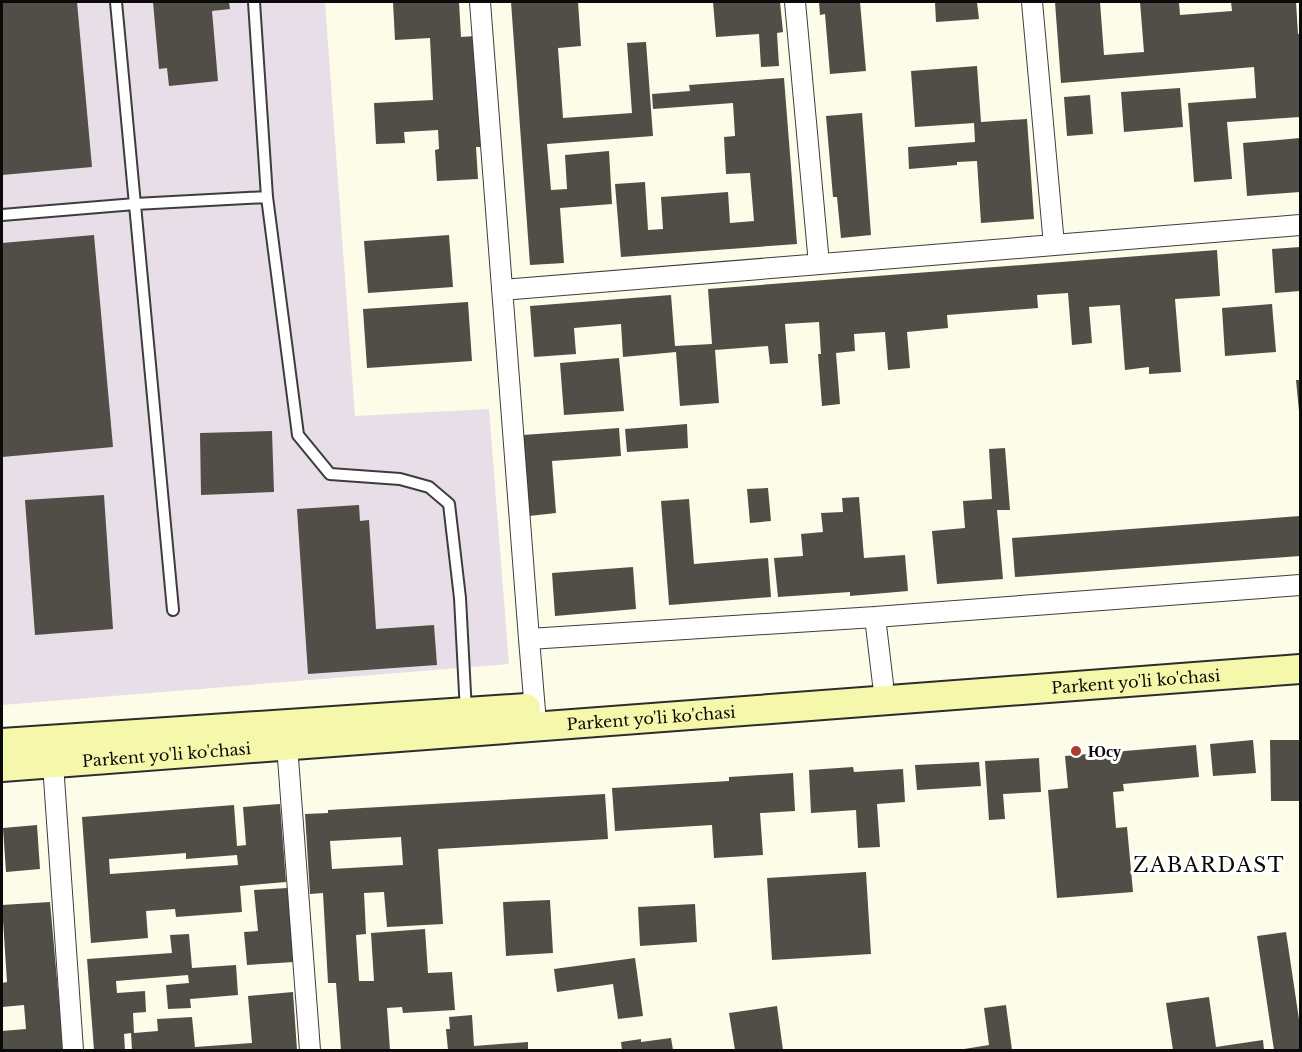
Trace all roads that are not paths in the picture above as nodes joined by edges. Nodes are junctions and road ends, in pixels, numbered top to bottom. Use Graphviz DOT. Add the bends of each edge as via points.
graph roads {
  1 [pos="116,2"];
  2 [pos="254,2"];
  3 [pos="480,2"];
  4 [pos="795,2"];
  5 [pos="1032,2"];
  6 [pos="267,197"];
  7 [pos="135,204"];
  8 [pos="2,215"];
  9 [pos="1300,225"];
  10 [pos="1054,245"];
  11 [pos="819,264"];
  12 [pos="502,290"];
  13 [pos="1300,585"];
  14 [pos="173,610"];
  15 [pos="875,617"];
  16 [pos="530,639"];
  17 [pos="1300,653"];
  18 [pos="1300,669"];
  19 [pos="883,684"];
  20 [pos="466,712"];
  21 [pos="536,717"];
  22 [pos="2,743"];
  23 [pos="287,746"];
  24 [pos="53,764"];
  25 [pos="2,767"];
  26 [pos="73,1050"];
  27 [pos="310,1050"];
  1 -- 7 [label="lane"];
  2 -- 6 [label="lane"];
  3 -- 12 [label="street"];
  4 -- 11 [label="street"];
  5 -- 10 [label="street"];
  6 -- 7 [label="lane"];
  6 -- 20 [label="lane" via="298,435 330,474 400,479 429,487 449,504 460,598"];
  7 -- 8 [label="lane"];
  7 -- 14 [label="lane"];
  9 -- 10 [label="street"];
  10 -- 11 [label="street"];
  11 -- 12 [label="street"];
  12 -- 16 [label="street"];
  13 -- 15 [label="street"];
  15 -- 16 [label="street"];
  15 -- 19 [label="street"];
  16 -- 21 [label="street"];
  17 -- 19 [label="street, Parkent yo'li ko'chasi"];
  18 -- 21 [label="street, Parkent yo'li ko'chasi"];
  19 -- 21 [label="street, Parkent yo'li ko'chasi"];
  20 -- 21 [label="street, Parkent yo'li ko'chasi"];
  20 -- 22 [label="street, Parkent yo'li ko'chasi"];
  21 -- 23 [label="street, Parkent yo'li ko'chasi"];
  23 -- 24 [label="street, Parkent yo'li ko'chasi"];
  23 -- 27 [label="street"];
  24 -- 25 [label="street, Parkent yo'li ko'chasi"];
  24 -- 26 [label="street"];
}
